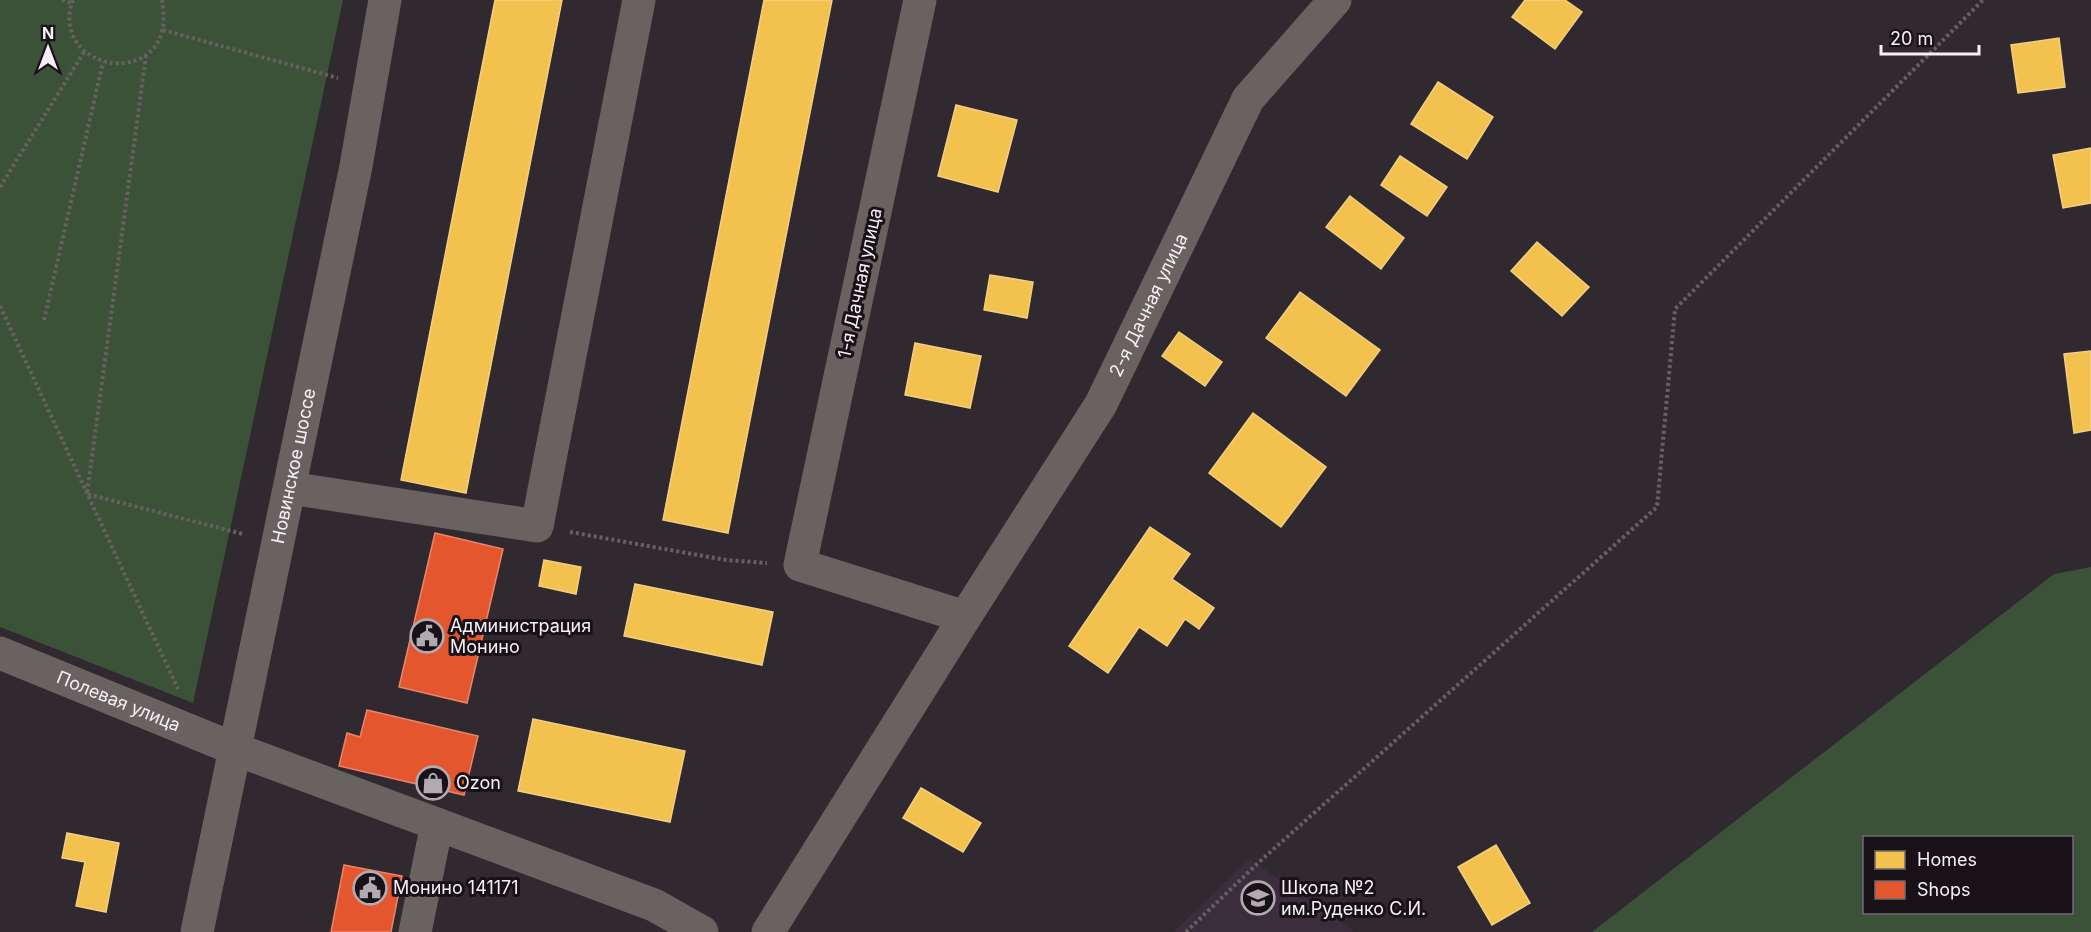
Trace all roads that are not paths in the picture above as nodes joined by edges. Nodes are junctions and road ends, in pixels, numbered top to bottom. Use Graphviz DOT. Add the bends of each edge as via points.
graph roads {
  1 [pos="385,0"];
  2 [pos="639,0"];
  3 [pos="920,0"];
  4 [pos="1335,0"];
  5 [pos="290,488"];
  6 [pos="965,617"];
  7 [pos="0,653"];
  8 [pos="235,749"];
  9 [pos="437,824"];
  10 [pos="197,932"];
  11 [pos="415,932"];
  12 [pos="702,932"];
  13 [pos="768,932"];
  1 -- 5 [label="main road, Новинское шоссе" via="357,166"];
  2 -- 5 [label="street" via="537,526"];
  3 -- 6 [label="street, 1-я Дачная улица" via="800,565"];
  4 -- 6 [label="street, 2-я Дачная улица" via="1248,99 1101,404"];
  5 -- 8 [label="main road, Новинское шоссе"];
  6 -- 13 [label="street, 2-я Дачная улица"];
  7 -- 8 [label="street, Полевая улица"];
  8 -- 9 [label="street, Полевая улица"];
  8 -- 10 [label="main road, Новинское шоссе"];
  9 -- 11 [label="street"];
  9 -- 12 [label="street, Полевая улица" via="654,905"];
}
